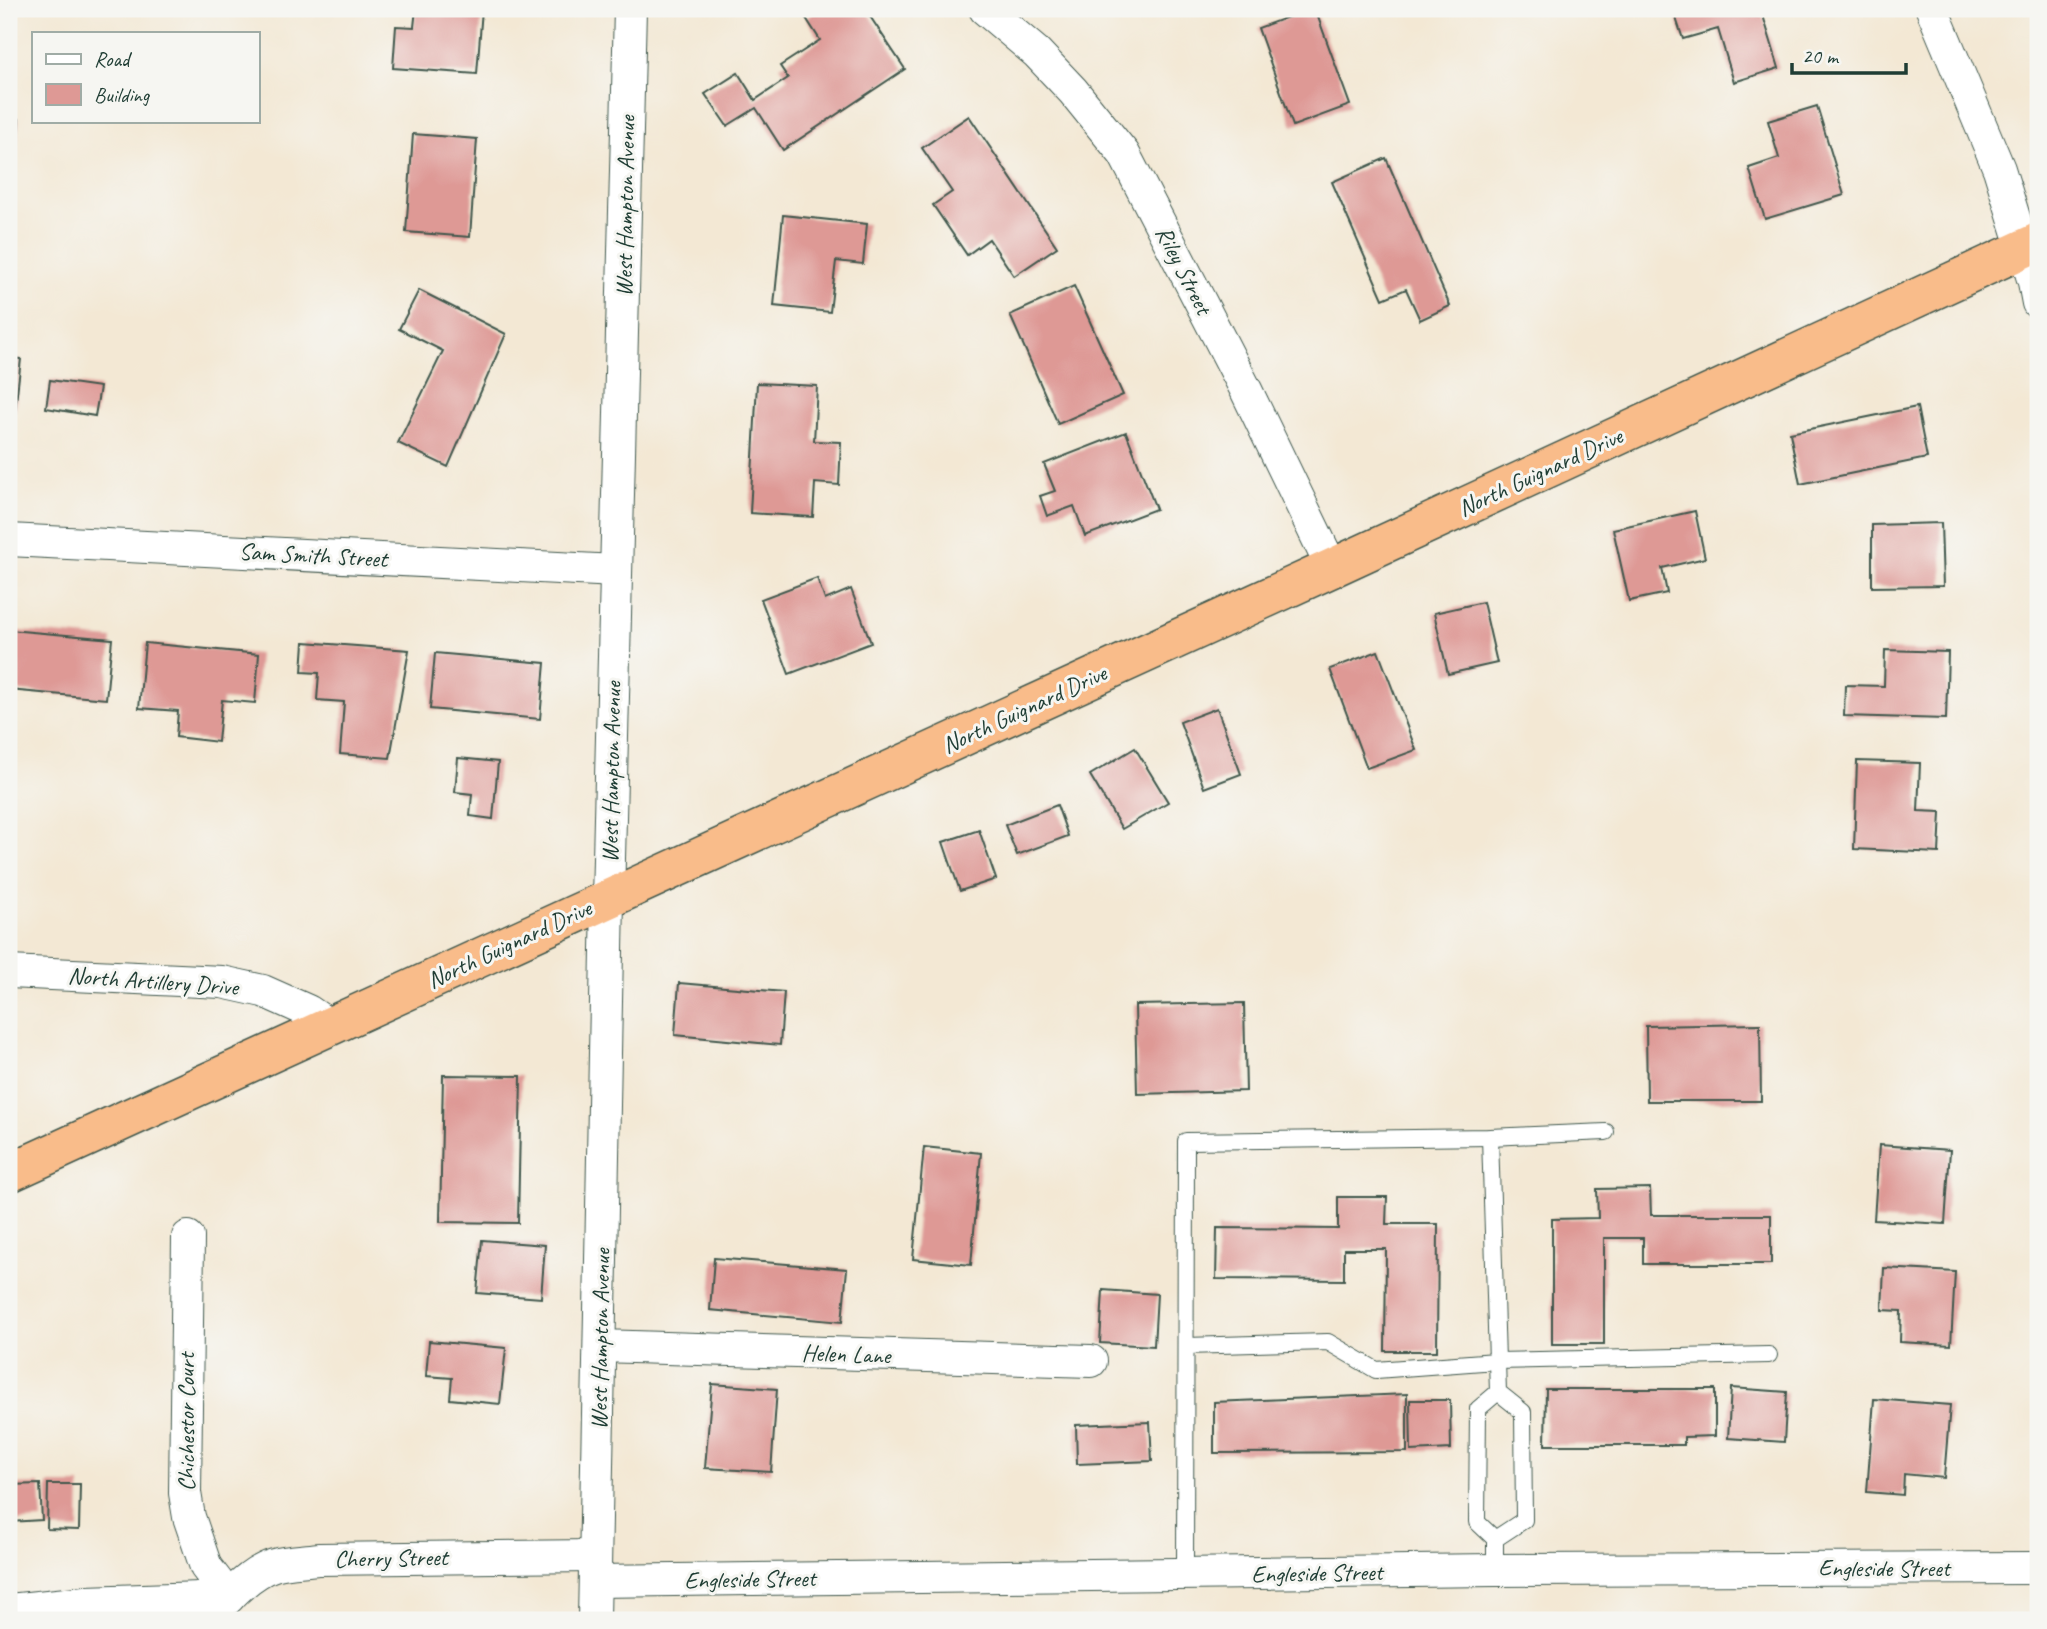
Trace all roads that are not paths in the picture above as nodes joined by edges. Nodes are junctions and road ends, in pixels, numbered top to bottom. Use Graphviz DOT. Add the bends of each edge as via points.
graph roads {
  1 [pos="630,9"];
  2 [pos="985,9"];
  3 [pos="1932,9"];
  4 [pos="2031,245"];
  5 [pos="2038,303"];
  6 [pos="9,540"];
  7 [pos="1332,568"];
  8 [pos="616,571"];
  9 [pos="608,899"];
  10 [pos="9,972"];
  11 [pos="330,1026"];
  12 [pos="1606,1132"];
  13 [pos="1490,1137"];
  14 [pos="9,1172"];
  15 [pos="188,1237"];
  16 [pos="600,1346"];
  17 [pos="1186,1346"];
  18 [pos="1769,1355"];
  19 [pos="1091,1361"];
  20 [pos="1496,1361"];
  21 [pos="1498,1392"];
  22 [pos="1495,1539"];
  23 [pos="2038,1567"];
  24 [pos="595,1568"];
  25 [pos="1495,1570"];
  26 [pos="1185,1576"];
  27 [pos="229,1597"];
  28 [pos="9,1610"];
  29 [pos="207,1620"];
  30 [pos="594,1620"];
  1 -- 8 [label="street, West Hampton Avenue"];
  2 -- 7 [label="street, Riley Street" via="1073,90 1124,154"];
  3 -- 4 [label="street"];
  4 -- 5 [label="street"];
  4 -- 7 [label="highway, North Guignard Drive"];
  6 -- 8 [label="street, Sam Smith Street"];
  7 -- 9 [label="highway, North Guignard Drive"];
  8 -- 9 [label="street, West Hampton Avenue"];
  9 -- 11 [label="highway, North Guignard Drive"];
  9 -- 16 [label="street, West Hampton Avenue"];
  10 -- 11 [label="street, North Artillery Drive" via="222,982 263,991"];
  11 -- 14 [label="highway, North Guignard Drive"];
  12 -- 13 [label="lane"];
  13 -- 17 [label="lane" via="1186,1141"];
  13 -- 20 [label="lane"];
  15 -- 27 [label="street, Chichestor Court" via="185,1493 206,1567"];
  16 -- 19 [label="street, Helen Lane"];
  16 -- 24 [label="street, West Hampton Avenue"];
  17 -- 20 [label="lane" via="1328,1342 1376,1370"];
  17 -- 26 [label="lane"];
  18 -- 20 [label="lane"];
  20 -- 21 [label="lane"];
  21 -- 22 [label="lane" via="1478,1409 1477,1522"];
  21 -- 22 [label="lane" via="1523,1412 1524,1520"];
  22 -- 25 [label="lane"];
  23 -- 25 [label="street, Engleside Street"];
  24 -- 26 [label="street, Engleside Street"];
  24 -- 27 [label="street, Cherry Street" via="317,1559 274,1565"];
  24 -- 30 [label="street, West Hampton Avenue"];
  25 -- 26 [label="street, Engleside Street"];
  27 -- 28 [label="street"];
  27 -- 29 [label="street, Cherry Street"];
}
